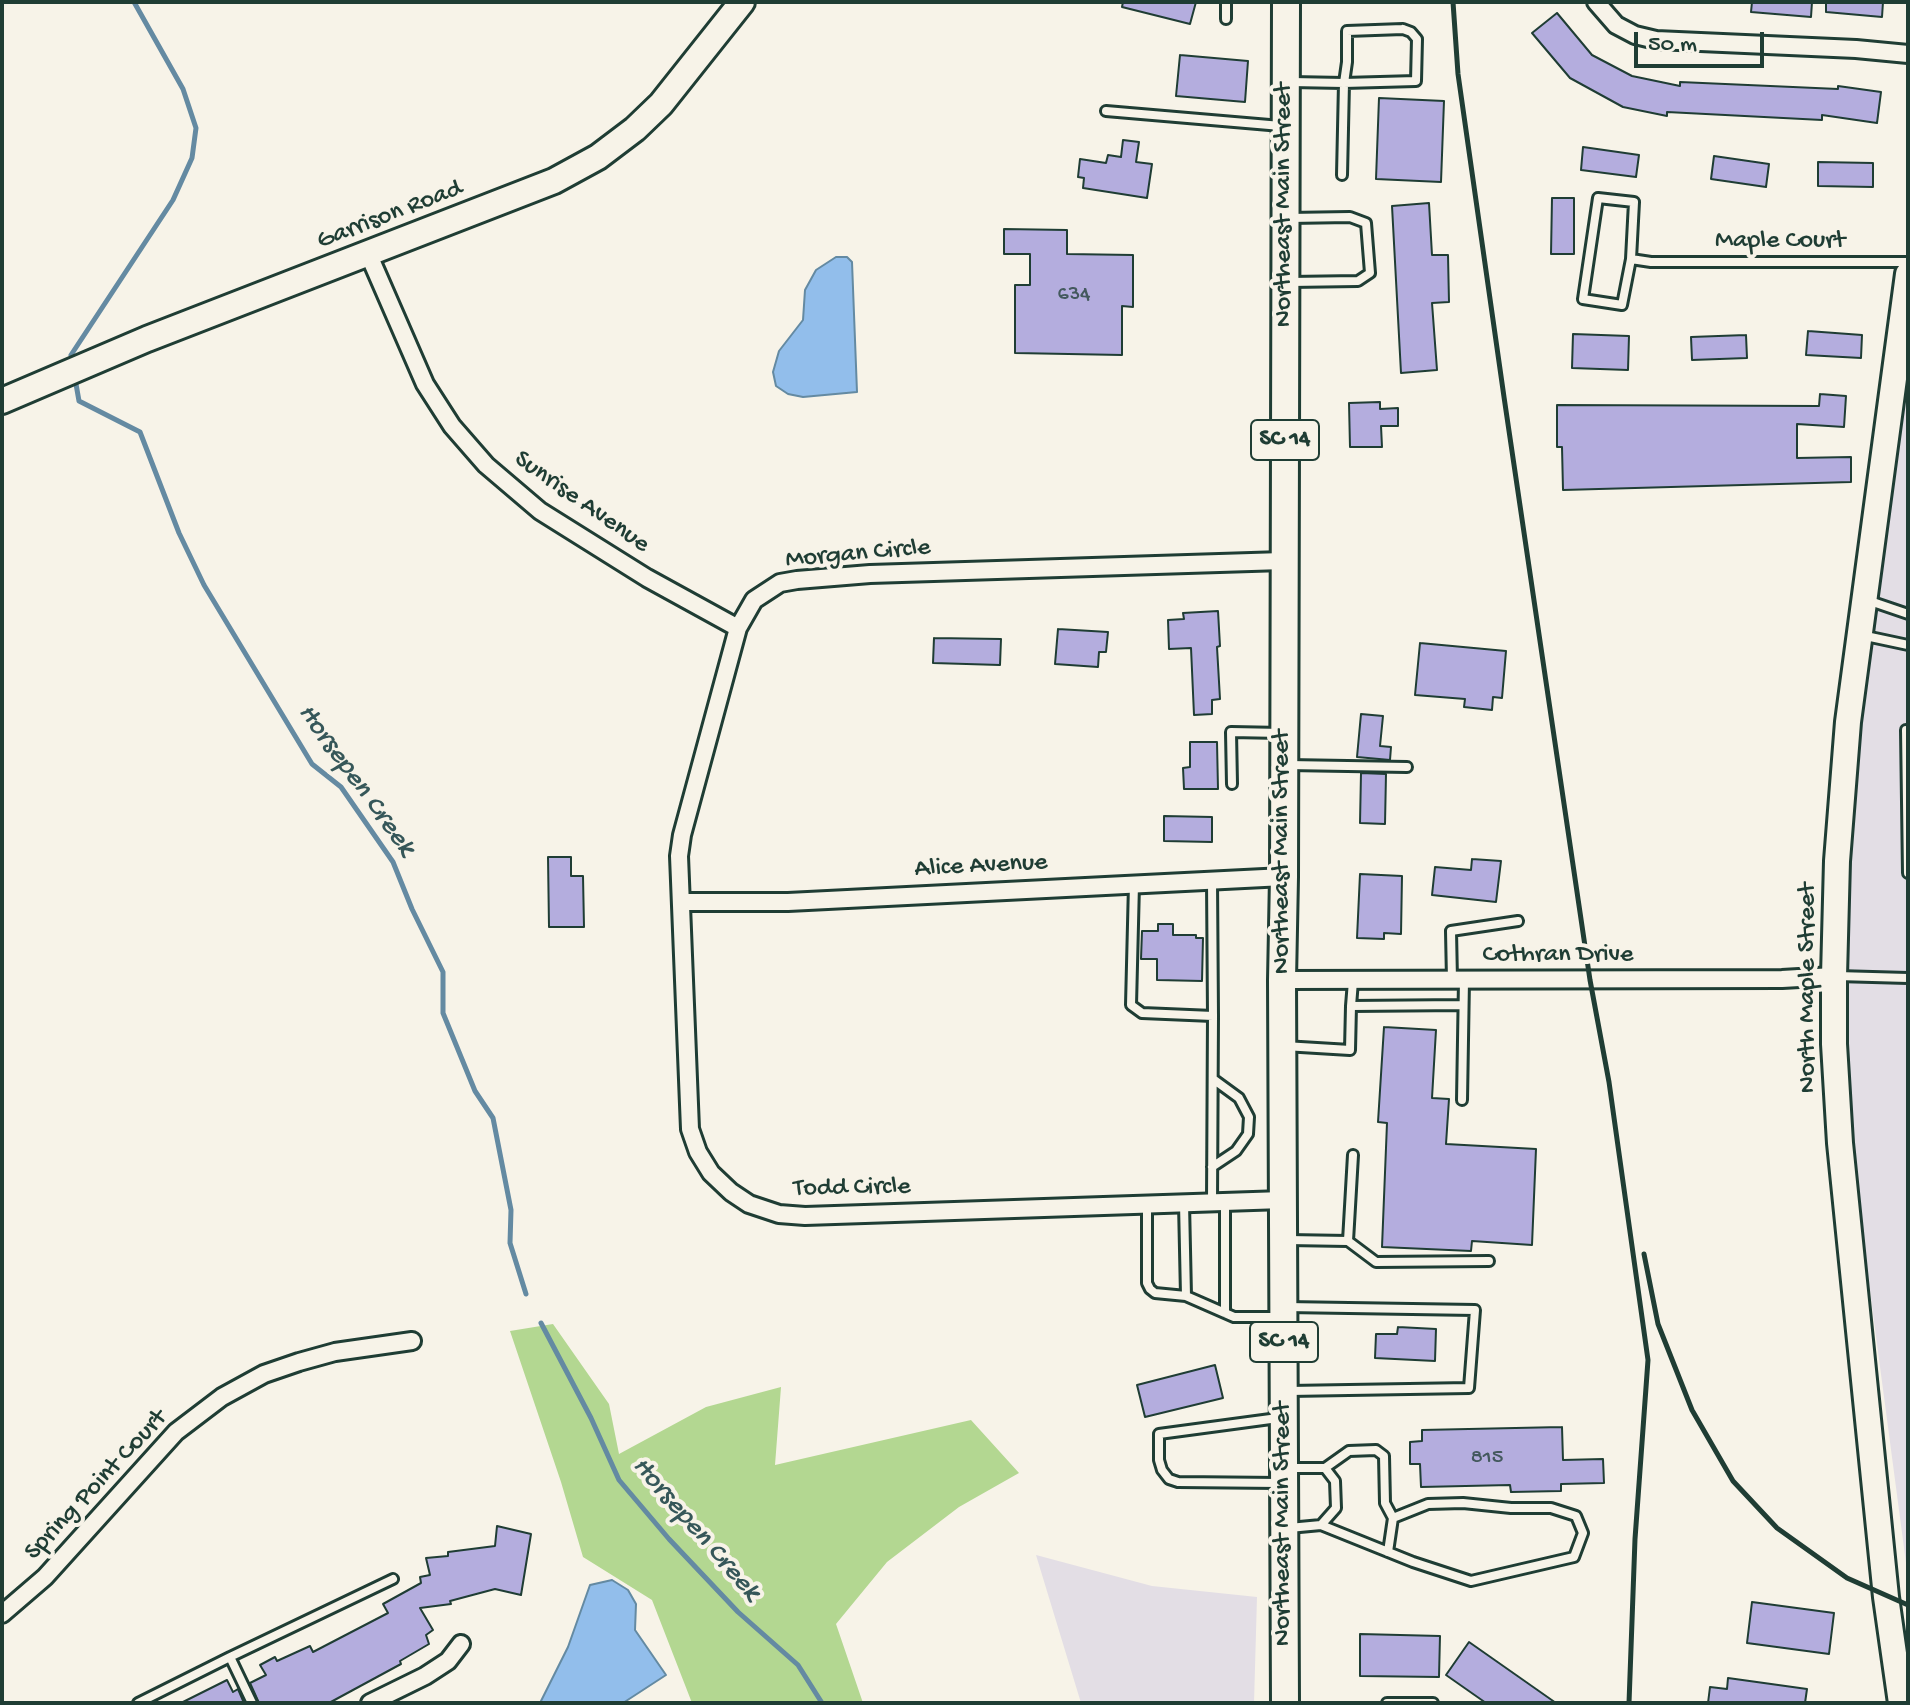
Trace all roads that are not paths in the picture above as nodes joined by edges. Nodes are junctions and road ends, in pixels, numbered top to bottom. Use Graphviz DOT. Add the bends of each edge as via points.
graph roads {
  1 [pos="742,2"];
  2 [pos="1226,2"];
  3 [pos="1286,2"];
  4 [pos="1596,2"];
  5 [pos="1226,19"];
  6 [pos="1908,54"];
  7 [pos="1286,82"];
  8 [pos="1344,83"];
  9 [pos="1106,111"];
  10 [pos="1286,126"];
  11 [pos="1342,175"];
  12 [pos="1284,219"];
  13 [pos="368,253"];
  14 [pos="1631,259"];
  15 [pos="1908,262"];
  16 [pos="1908,274"];
  17 [pos="1285,282"];
  18 [pos="2,400"];
  19 [pos="1283,561"];
  20 [pos="1865,599"];
  21 [pos="1908,614"];
  22 [pos="738,628"];
  23 [pos="1860,635"];
  24 [pos="1908,645"];
  25 [pos="1908,730"];
  26 [pos="1283,733"];
  27 [pos="1283,765"];
  28 [pos="1407,767"];
  29 [pos="1232,784"];
  30 [pos="1908,873"];
  31 [pos="1284,877"];
  32 [pos="1212,881"];
  33 [pos="1134,884"];
  34 [pos="681,902"];
  35 [pos="1518,921"];
  36 [pos="1834,976"];
  37 [pos="1908,978"];
  38 [pos="1282,980"];
  39 [pos="1458,980"];
  40 [pos="1353,981"];
  41 [pos="1463,1005"];
  42 [pos="1351,1006"];
  43 [pos="1213,1016"];
  44 [pos="1283,1046"];
  45 [pos="1213,1079"];
  46 [pos="1462,1100"];
  47 [pos="1353,1155"];
  48 [pos="1212,1167"];
  49 [pos="1283,1200"];
  50 [pos="1218,1201"];
  51 [pos="1184,1203"];
  52 [pos="1147,1204"];
  53 [pos="1283,1240"];
  54 [pos="1348,1241"];
  55 [pos="1489,1261"];
  56 [pos="1186,1296"];
  57 [pos="1284,1312"];
  58 [pos="1225,1313"];
  59 [pos="412,1341"];
  60 [pos="1284,1391"];
  61 [pos="1284,1417"];
  62 [pos="1325,1468"];
  63 [pos="1284,1476"];
  64 [pos="1393,1518"];
  65 [pos="1321,1525"];
  66 [pos="1284,1529"];
  67 [pos="1388,1552"];
  68 [pos="393,1579"];
  69 [pos="2,1614"];
  70 [pos="461,1644"];
  71 [pos="230,1657"];
  72 [pos="138,1703"];
  73 [pos="252,1703"];
  74 [pos="370,1703"];
  75 [pos="1285,1703"];
  76 [pos="1387,1703"];
  77 [pos="1433,1703"];
  78 [pos="1901,1703"];
  1 -- 13 [label="street, Garrison Road" via="661,104 598,157 542,187"];
  2 -- 5 [label="lane"];
  3 -- 7 [label="main road, Northeast Main Street / SC 14"];
  4 -- 6 [label="street" via="1616,25 1656,40"];
  7 -- 8 [label="lane"];
  7 -- 10 [label="main road, Northeast Main Street / SC 14"];
  8 -- 8 [label="lane" via="1416,81 1417,39 1403,29 1347,31"];
  8 -- 11 [label="lane"];
  9 -- 10 [label="lane"];
  10 -- 12 [label="main road, Northeast Main Street / SC 14"];
  12 -- 17 [label="main road, Northeast Main Street / SC 14"];
  12 -- 17 [label="lane" via="1350,217 1366,223 1370,273 1358,281"];
  13 -- 18 [label="street, Garrison Road"];
  13 -- 22 [label="street, Sunrise Avenue" via="425,384 486,465 540,511"];
  14 -- 14 [label="lane" via="1634,202 1598,198 1583,299 1622,305"];
  14 -- 15 [label="lane, Maple Court"];
  16 -- 20 [label="street, North Maple Street"];
  17 -- 19 [label="main road, Northeast Main Street / SC 14"];
  19 -- 22 [label="street, Morgan Circle" via="797,580 780,583 754,600"];
  19 -- 26 [label="main road, Northeast Main Street / SC 14"];
  20 -- 21 [label="lane"];
  20 -- 23 [label="street, North Maple Street"];
  22 -- 34 [label="street, Morgan Circle" via="682,835"];
  23 -- 24 [label="lane"];
  23 -- 36 [label="street, North Maple Street" via="1841,797"];
  25 -- 30 [label="lane"];
  26 -- 27 [label="main road, Northeast Main Street / SC 14"];
  26 -- 29 [label="lane" via="1231,732"];
  27 -- 28 [label="lane"];
  27 -- 31 [label="main road, Northeast Main Street / SC 14"];
  31 -- 32 [label="street, Alice Avenue"];
  31 -- 38 [label="main road, Northeast Main Street / SC 14"];
  32 -- 33 [label="street, Alice Avenue"];
  32 -- 43 [label="lane"];
  33 -- 34 [label="street, Alice Avenue" via="788,902"];
  33 -- 43 [label="lane" via="1131,1005 1142,1013"];
  34 -- 52 [label="street, Todd Circle" via="690,1129 704,1163 740,1198 764,1210 805,1216"];
  35 -- 39 [label="lane" via="1451,931"];
  36 -- 37 [label="lane"];
  36 -- 39 [label="street, Cothran Drive"];
  36 -- 78 [label="street, North Maple Street" via="1840,1143"];
  38 -- 40 [label="street, Cothran Drive"];
  38 -- 44 [label="main road, Northeast Main Street / SC 14"];
  39 -- 40 [label="street, Cothran Drive"];
  39 -- 41 [label="lane"];
  40 -- 42 [label="lane"];
  41 -- 42 [label="lane"];
  41 -- 46 [label="lane"];
  42 -- 44 [label="lane" via="1350,1050"];
  43 -- 45 [label="lane"];
  44 -- 49 [label="main road, Northeast Main Street / SC 14"];
  45 -- 48 [label="lane"];
  45 -- 48 [label="lane" via="1239,1098 1249,1117 1242,1143"];
  47 -- 54 [label="lane"];
  48 -- 50 [label="lane"];
  49 -- 50 [label="street, Todd Circle"];
  49 -- 53 [label="main road, Northeast Main Street / SC 14"];
  50 -- 51 [label="street, Todd Circle"];
  50 -- 58 [label="lane"];
  51 -- 52 [label="street, Todd Circle"];
  51 -- 56 [label="lane"];
  52 -- 56 [label="lane" via="1147,1283 1155,1293"];
  53 -- 54 [label="lane"];
  53 -- 57 [label="main road, Northeast Main Street / SC 14"];
  54 -- 55 [label="lane" via="1376,1262"];
  56 -- 58 [label="lane"];
  57 -- 58 [label="lane" via="1234,1317"];
  57 -- 60 [label="main road, Northeast Main Street / SC 14"];
  57 -- 60 [label="lane" via="1475,1310 1469,1388"];
  59 -- 69 [label="street, Spring Point Court" via="299,1362 222,1397 176,1432 45,1577"];
  60 -- 61 [label="main road, Northeast Main Street / SC 14"];
  61 -- 63 [label="main road, Northeast Main Street / SC 14"];
  61 -- 63 [label="lane" via="1159,1434 1162,1470 1169,1479"];
  62 -- 63 [label="lane"];
  62 -- 64 [label="lane" via="1349,1451 1376,1450 1384,1456 1385,1503"];
  62 -- 65 [label="lane" via="1335,1481 1336,1508"];
  63 -- 66 [label="main road, Northeast Main Street / SC 14"];
  64 -- 67 [label="lane"];
  64 -- 67 [label="lane" via="1428,1504 1551,1508 1576,1516 1583,1533 1574,1557 1471,1581"];
  65 -- 66 [label="lane"];
  65 -- 67 [label="lane"];
  66 -- 75 [label="main road, Northeast Main Street / SC 14"];
  68 -- 71 [label="lane"];
  70 -- 74 [label="street" via="448,1661 425,1676"];
  71 -- 72 [label="lane"];
  71 -- 73 [label="lane"];
  76 -- 77 [label="lane"];
}
